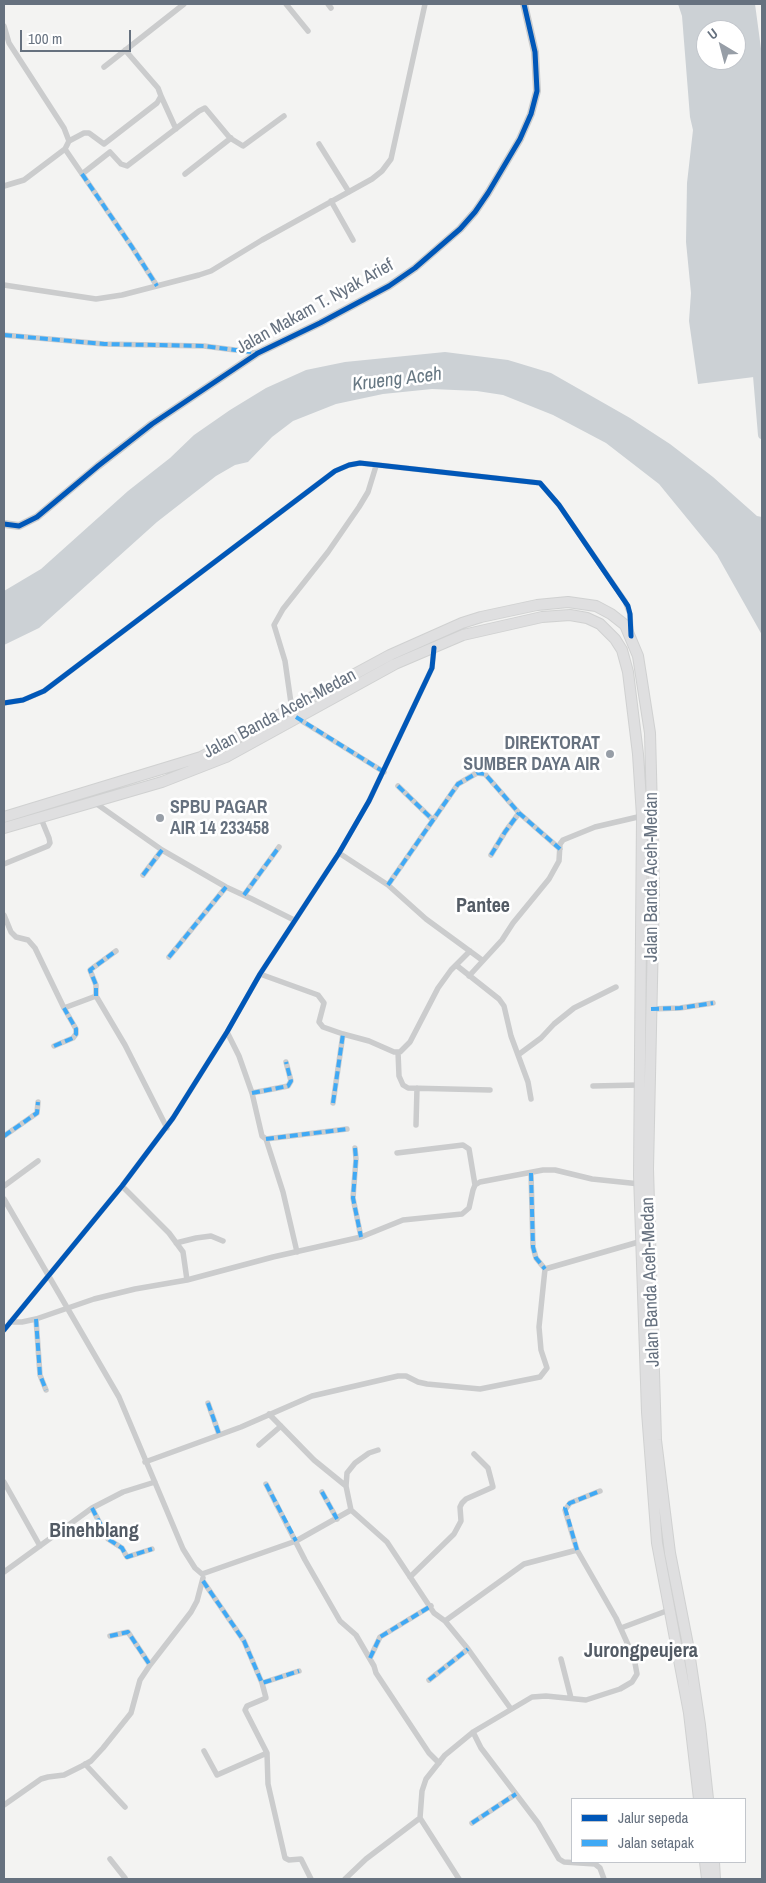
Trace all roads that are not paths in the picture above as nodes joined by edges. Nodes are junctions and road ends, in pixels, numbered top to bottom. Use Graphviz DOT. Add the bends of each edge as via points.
graph roads {
  1 [pos="184,4"];
  2 [pos="286,4"];
  3 [pos="424,4"];
  4 [pos="524,4"];
  5 [pos="4,26"];
  6 [pos="308,31"];
  7 [pos="125,50"];
  8 [pos="104,67"];
  9 [pos="161,96"];
  10 [pos="284,116"];
  11 [pos="176,128"];
  12 [pos="231,138"];
  13 [pos="69,142"];
  14 [pos="104,144"];
  15 [pos="319,144"];
  16 [pos="65,149"];
  17 [pos="110,152"];
  18 [pos="82,174"];
  19 [pos="185,174"];
  20 [pos="4,186"];
  21 [pos="349,192"];
  22 [pos="331,201"];
  23 [pos="353,240"];
  24 [pos="4,285"];
  25 [pos="157,286"];
  26 [pos="4,335"];
  27 [pos="258,353"];
  28 [pos="376,466"];
  29 [pos="4,524"];
  30 [pos="630,636"];
  31 [pos="434,648"];
  32 [pos="4,703"];
  33 [pos="294,713"];
  34 [pos="384,772"];
  35 [pos="398,786"];
  36 [pos="93,802"];
  37 [pos="39,811"];
  38 [pos="519,813"];
  39 [pos="642,816"];
  40 [pos="4,817"];
  41 [pos="433,820"];
  42 [pos="4,828"];
  43 [pos="279,847"];
  44 [pos="560,849"];
  45 [pos="162,850"];
  46 [pos="339,853"];
  47 [pos="492,854"];
  48 [pos="4,864"];
  49 [pos="142,875"];
  50 [pos="388,885"];
  51 [pos="226,887"];
  52 [pos="244,895"];
  53 [pos="4,916"];
  54 [pos="294,920"];
  55 [pos="470,951"];
  56 [pos="116,952"];
  57 [pos="169,957"];
  58 [pos="482,960"];
  59 [pos="456,965"];
  60 [pos="260,974"];
  61 [pos="469,976"];
  62 [pos="616,987"];
  63 [pos="96,996"];
  64 [pos="713,1003"];
  65 [pos="64,1008"];
  66 [pos="639,1009"];
  67 [pos="651,1009"];
  68 [pos="227,1032"];
  69 [pos="343,1034"];
  70 [pos="54,1046"];
  71 [pos="398,1052"];
  72 [pos="518,1055"];
  73 [pos="286,1062"];
  74 [pos="639,1085"];
  75 [pos="593,1086"];
  76 [pos="417,1088"];
  77 [pos="490,1090"];
  78 [pos="252,1093"];
  79 [pos="532,1099"];
  80 [pos="38,1102"];
  81 [pos="333,1103"];
  82 [pos="416,1125"];
  83 [pos="167,1128"];
  84 [pos="347,1129"];
  85 [pos="4,1136"];
  86 [pos="266,1139"];
  87 [pos="355,1148"];
  88 [pos="397,1153"];
  89 [pos="38,1160"];
  90 [pos="531,1173"];
  91 [pos="640,1184"];
  92 [pos="475,1185"];
  93 [pos="4,1186"];
  94 [pos="122,1186"];
  95 [pos="4,1199"];
  96 [pos="361,1238"];
  97 [pos="223,1241"];
  98 [pos="642,1241"];
  99 [pos="176,1243"];
  100 [pos="297,1252"];
  101 [pos="545,1269"];
  102 [pos="48,1276"];
  103 [pos="187,1280"];
  104 [pos="67,1309"];
  105 [pos="36,1319"];
  106 [pos="10,1322"];
  107 [pos="4,1330"];
  108 [pos="46,1390"];
  109 [pos="208,1403"];
  110 [pos="269,1414"];
  111 [pos="281,1426"];
  112 [pos="219,1434"];
  113 [pos="258,1445"];
  114 [pos="378,1450"];
  115 [pos="474,1454"];
  116 [pos="145,1462"];
  117 [pos="4,1482"];
  118 [pos="155,1482"];
  119 [pos="266,1484"];
  120 [pos="346,1486"];
  121 [pos="600,1491"];
  122 [pos="322,1492"];
  123 [pos="92,1508"];
  124 [pos="351,1510"];
  125 [pos="337,1519"];
  126 [pos="296,1541"];
  127 [pos="40,1546"];
  128 [pos="152,1549"];
  129 [pos="577,1550"];
  130 [pos="4,1572"];
  131 [pos="203,1577"];
  132 [pos="410,1577"];
  133 [pos="431,1606"];
  134 [pos="668,1610"];
  135 [pos="445,1621"];
  136 [pos="621,1628"];
  137 [pos="110,1636"];
  138 [pos="677,1644"];
  139 [pos="468,1649"];
  140 [pos="370,1658"];
  141 [pos="634,1658"];
  142 [pos="562,1659"];
  143 [pos="150,1665"];
  144 [pos="299,1671"];
  145 [pos="429,1680"];
  146 [pos="262,1683"];
  147 [pos="571,1698"];
  148 [pos="511,1709"];
  149 [pos="473,1732"];
  150 [pos="204,1751"];
  151 [pos="267,1753"];
  152 [pos="699,1762"];
  153 [pos="439,1763"];
  154 [pos="85,1764"];
  155 [pos="516,1794"];
  156 [pos="699,1798"];
  157 [pos="708,1798"];
  158 [pos="4,1805"];
  159 [pos="125,1807"];
  160 [pos="420,1818"];
  161 [pos="472,1823"];
  162 [pos="110,1859"];
  163 [pos="571,1862"];
  164 [pos="580,1863"];
  165 [pos="705,1863"];
  166 [pos="714,1863"];
  167 [pos="125,1879"];
  168 [pos="311,1879"];
  169 [pos="345,1879"];
  170 [pos="459,1879"];
  171 [pos="604,1879"];
  172 [pos="707,1879"];
  173 [pos="716,1879"];
  1 -- 7 [label="street"];
  2 -- 6 [label="street"];
  3 -- 21 [label="street" via="391,159 382,171"];
  4 -- 27 [label="street, Jalan Makam T. Nyak Arief" via="535,52 537,91 520,139 475,212 436,250 389,286"];
  5 -- 13 [label="street" via="9,43 64,128"];
  7 -- 8 [label="street"];
  7 -- 9 [label="street" via="158,88"];
  9 -- 11 [label="street"];
  9 -- 14 [label="street" via="157,103"];
  10 -- 12 [label="street" via="243,146"];
  11 -- 12 [label="street" via="205,108"];
  11 -- 17 [label="street" via="127,166"];
  12 -- 19 [label="street"];
  13 -- 14 [label="street" via="89,133"];
  13 -- 16 [label="street"];
  14 -- 17 [label="street"];
  15 -- 21 [label="street"];
  16 -- 18 [label="street"];
  16 -- 20 [label="street" via="24,180"];
  17 -- 18 [label="street"];
  18 -- 25 [label="street"];
  21 -- 22 [label="street"];
  22 -- 23 [label="street"];
  22 -- 25 [label="street" via="211,271"];
  24 -- 25 [label="street" via="96,299"];
  26 -- 27 [label="street" via="104,344 204,346"];
  27 -- 29 [label="street, Jalan Makam T. Nyak Arief" via="152,424 37,517 19,526"];
  28 -- 30 [label="street" via="540,483 559,505 625,601 630,614"];
  28 -- 32 [label="street" via="360,463 335,472 44,691 23,700"];
  28 -- 33 [label="street" via="360,507 274,625 285,662"];
  30 -- 33 [label="highway, Jalan Banda Aceh-Medan" via="612,614 596,606 568,602 490,615 462,623 390,655"];
  30 -- 67 [label="highway, Jalan Banda Aceh-Medan" via="638,656 650,733 654,889"];
  31 -- 33 [label="highway, Jalan Banda Aceh-Medan"];
  31 -- 34 [label="street" via="432,668"];
  31 -- 39 [label="highway, Jalan Banda Aceh-Medan" via="463,636 542,618 570,615 600,624 622,650 628,672"];
  33 -- 34 [label="street"];
  33 -- 36 [label="highway, Jalan Banda Aceh-Medan" via="226,757 162,782"];
  33 -- 37 [label="highway, Jalan Banda Aceh-Medan" via="201,757"];
  34 -- 46 [label="street"];
  35 -- 41 [label="street"];
  36 -- 37 [label="highway, Jalan Banda Aceh-Medan"];
  36 -- 45 [label="street"];
  37 -- 40 [label="highway, Jalan Banda Aceh-Medan"];
  37 -- 42 [label="highway, Jalan Banda Aceh-Medan"];
  37 -- 48 [label="street" via="50,843"];
  38 -- 41 [label="street" via="485,774 476,773 458,784"];
  38 -- 44 [label="street"];
  38 -- 47 [label="street"];
  39 -- 44 [label="street" via="565,838"];
  39 -- 66 [label="highway, Jalan Banda Aceh-Medan"];
  41 -- 50 [label="street"];
  43 -- 52 [label="street"];
  44 -- 58 [label="street" via="559,860 549,879 502,940"];
  45 -- 49 [label="street"];
  45 -- 51 [label="street"];
  46 -- 50 [label="street"];
  46 -- 54 [label="street"];
  50 -- 55 [label="street" via="426,919"];
  51 -- 52 [label="street"];
  51 -- 57 [label="street"];
  52 -- 54 [label="street"];
  53 -- 65 [label="street" via="11,932 28,940 35,948"];
  54 -- 60 [label="street"];
  55 -- 58 [label="street"];
  55 -- 59 [label="street"];
  56 -- 63 [label="street" via="90,970"];
  58 -- 61 [label="street"];
  59 -- 61 [label="street"];
  59 -- 71 [label="street" via="438,988 410,1042"];
  60 -- 68 [label="street"];
  60 -- 69 [label="street" via="318,995 324,1003 320,1025"];
  61 -- 72 [label="street" via="504,1006"];
  62 -- 72 [label="street" via="574,1008"];
  63 -- 65 [label="street"];
  63 -- 83 [label="street"];
  64 -- 67 [label="street"];
  65 -- 70 [label="street" via="76,1034"];
  66 -- 67 [label="highway"];
  66 -- 74 [label="highway, Jalan Banda Aceh-Medan"];
  67 -- 152 [label="highway, Jalan Banda Aceh-Medan" via="648,1169 656,1440 670,1553 688,1645"];
  68 -- 78 [label="street"];
  68 -- 83 [label="street"];
  69 -- 71 [label="street"];
  69 -- 81 [label="street"];
  71 -- 76 [label="street" via="402,1086"];
  72 -- 79 [label="street"];
  73 -- 78 [label="street" via="291,1081 288,1086"];
  74 -- 75 [label="street"];
  74 -- 91 [label="highway, Jalan Banda Aceh-Medan"];
  76 -- 77 [label="street"];
  76 -- 82 [label="street"];
  78 -- 86 [label="street" via="262,1136"];
  80 -- 85 [label="street" via="37,1113"];
  83 -- 94 [label="street"];
  84 -- 86 [label="street"];
  86 -- 100 [label="street"];
  87 -- 96 [label="street" via="353,1198"];
  88 -- 92 [label="street" via="462,1145 469,1149"];
  89 -- 93 [label="street"];
  90 -- 91 [label="street" via="555,1170 592,1179"];
  90 -- 92 [label="street"];
  90 -- 101 [label="street" via="533,1247 536,1258"];
  91 -- 98 [label="highway, Jalan Banda Aceh-Medan"];
  92 -- 96 [label="street" via="469,1208 462,1214 403,1220"];
  94 -- 99 [label="street" via="170,1233"];
  94 -- 102 [label="street"];
  95 -- 102 [label="street"];
  96 -- 100 [label="street"];
  97 -- 99 [label="street" via="211,1236"];
  98 -- 101 [label="street"];
  98 -- 134 [label="highway, Jalan Banda Aceh-Medan" via="647,1412 657,1543"];
  99 -- 103 [label="street" via="183,1252"];
  100 -- 103 [label="street"];
  101 -- 110 [label="street" via="539,1327 547,1368 540,1377 480,1389 427,1384 402,1375 312,1396"];
  102 -- 104 [label="street"];
  102 -- 106 [label="street"];
  103 -- 104 [label="street" via="102,1297"];
  104 -- 105 [label="street"];
  104 -- 116 [label="street" via="119,1397"];
  105 -- 106 [label="street"];
  105 -- 108 [label="street" via="40,1375"];
  106 -- 107 [label="street"];
  109 -- 112 [label="street"];
  110 -- 111 [label="street"];
  110 -- 112 [label="street"];
  111 -- 113 [label="street"];
  111 -- 120 [label="street" via="314,1460"];
  112 -- 116 [label="street"];
  114 -- 120 [label="street" via="368,1453 348,1470"];
  115 -- 132 [label="street" via="488,1468 493,1487 462,1503 461,1521 454,1534"];
  116 -- 118 [label="street"];
  117 -- 127 [label="street"];
  118 -- 123 [label="street" via="123,1492"];
  118 -- 131 [label="street" via="183,1549"];
  119 -- 126 [label="street"];
  120 -- 124 [label="street"];
  121 -- 129 [label="street" via="570,1503 566,1508"];
  122 -- 125 [label="street"];
  123 -- 127 [label="street"];
  123 -- 128 [label="street" via="108,1539 122,1548 127,1557"];
  124 -- 125 [label="street"];
  124 -- 132 [label="street" via="387,1542"];
  125 -- 126 [label="street"];
  126 -- 131 [label="street"];
  126 -- 140 [label="street" via="340,1621 356,1634"];
  127 -- 130 [label="street"];
  129 -- 135 [label="street" via="524,1564"];
  129 -- 136 [label="street"];
  131 -- 143 [label="street" via="191,1612"];
  131 -- 146 [label="street" via="244,1641"];
  132 -- 133 [label="street"];
  133 -- 135 [label="street" via="434,1613"];
  133 -- 140 [label="street" via="380,1637"];
  134 -- 136 [label="street"];
  134 -- 138 [label="highway, Jalan Banda Aceh-Medan"];
  135 -- 139 [label="street"];
  136 -- 141 [label="street"];
  137 -- 143 [label="street" via="128,1632"];
  138 -- 141 [label="street"];
  138 -- 152 [label="highway, Jalan Banda Aceh-Medan"];
  139 -- 145 [label="street"];
  139 -- 148 [label="street"];
  140 -- 153 [label="street" via="376,1673"];
  141 -- 147 [label="street" via="637,1674 628,1685 586,1700"];
  142 -- 147 [label="street"];
  143 -- 154 [label="street" via="140,1680 122,1726"];
  144 -- 146 [label="street"];
  146 -- 151 [label="street" via="266,1698 245,1710"];
  147 -- 148 [label="street" via="536,1695"];
  148 -- 149 [label="street"];
  149 -- 153 [label="street"];
  149 -- 155 [label="street" via="481,1748"];
  150 -- 151 [label="street" via="218,1775"];
  151 -- 168 [label="street" via="268,1784 285,1858 301,1859"];
  152 -- 156 [label="highway, Jalan Banda Aceh-Medan"];
  152 -- 157 [label="highway, Jalan Banda Aceh-Medan"];
  153 -- 160 [label="street" via="423,1785"];
  154 -- 158 [label="street" via="64,1775 41,1780"];
  154 -- 159 [label="street"];
  155 -- 161 [label="street"];
  155 -- 163 [label="street" via="559,1859"];
  160 -- 169 [label="street"];
  160 -- 170 [label="street"];
  162 -- 167 [label="street"];
  164 -- 171 [label="street" via="595,1864"];
  165 -- 172 [label="highway"];
  166 -- 173 [label="highway"];
}
